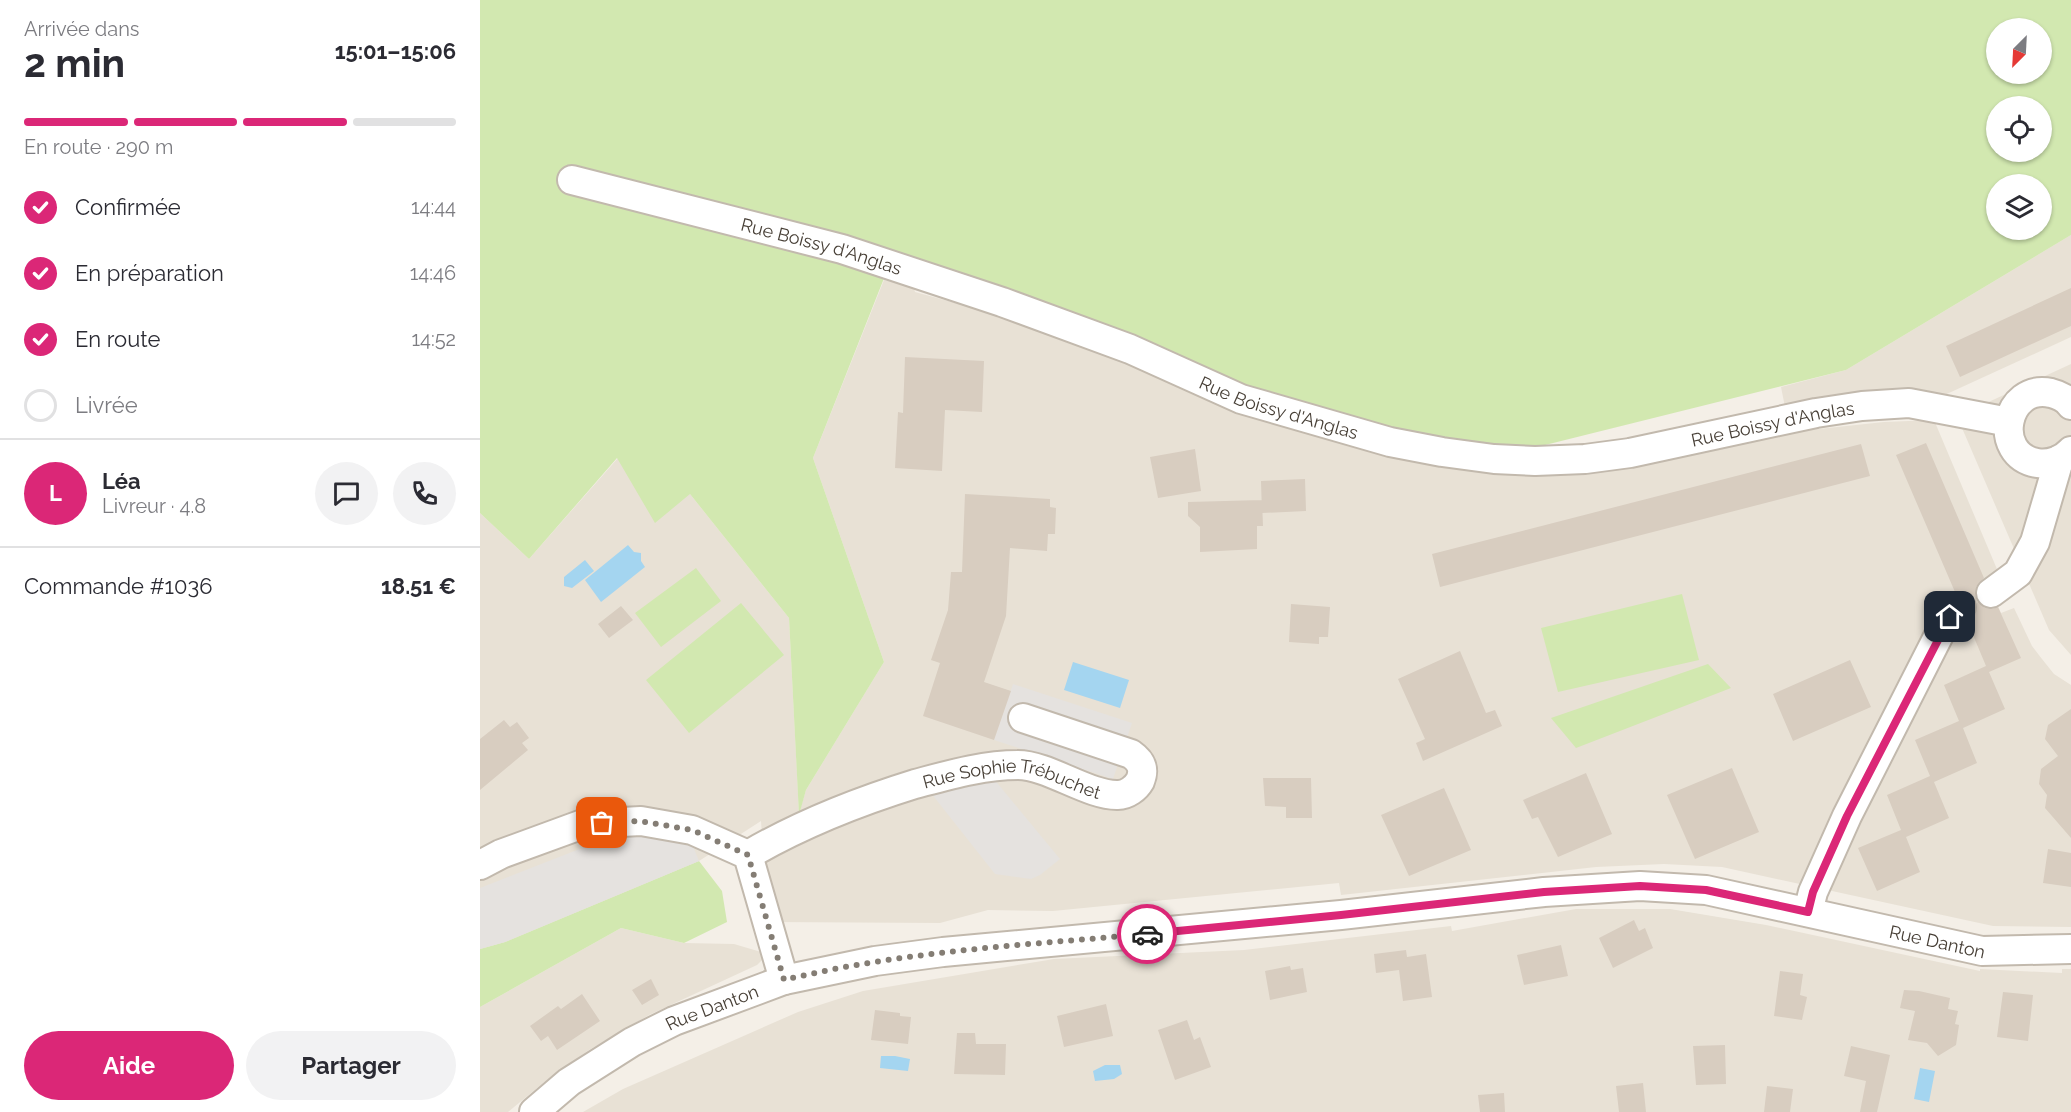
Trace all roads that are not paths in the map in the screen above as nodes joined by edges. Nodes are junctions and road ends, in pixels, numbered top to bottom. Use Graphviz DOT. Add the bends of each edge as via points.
graph roads {
  1 [pos="572,180"];
  2 [pos="2071,405"];
  3 [pos="2009,422"];
  4 [pos="2065,455"];
  5 [pos="1991,593"];
  6 [pos="1961,607"];
  7 [pos="1023,718"];
  8 [pos="748,855"];
  9 [pos="480,865"];
  10 [pos="1808,912"];
  11 [pos="2071,950"];
  12 [pos="784,980"];
  13 [pos="534,1112"];
  1 -- 3 [label="street, Rue Boissy d'Anglas" via="842,249 1130,349 1241,399 1390,442 1442,452 1494,459 1585,459 1862,406 1909,404"];
  2 -- 3 [label="street" via="2059,395 2036,393 2016,405"];
  3 -- 4 [label="street" via="2010,439 2024,458 2048,463"];
  4 -- 5 [label="street" via="2035,542 2018,573"];
  6 -- 10 [label="street" via="1941,631 1847,816"];
  7 -- 8 [label="street, Rue Sophie Trébuchet" via="1131,754 1143,768 1140,781 1132,790 1119,795 1026,765 954,773 868,798 784,833"];
  8 -- 9 [label="street" via="692,830 640,821 583,824"];
  8 -- 12 [label="street"];
  10 -- 11 [label="street, Rue Danton" via="1982,951"];
  10 -- 12 [label="street, Rue Danton" via="1706,890 1628,887 1544,892 943,952"];
  12 -- 13 [label="street, Rue Danton" via="674,1021 632,1042 569,1082"];
}
